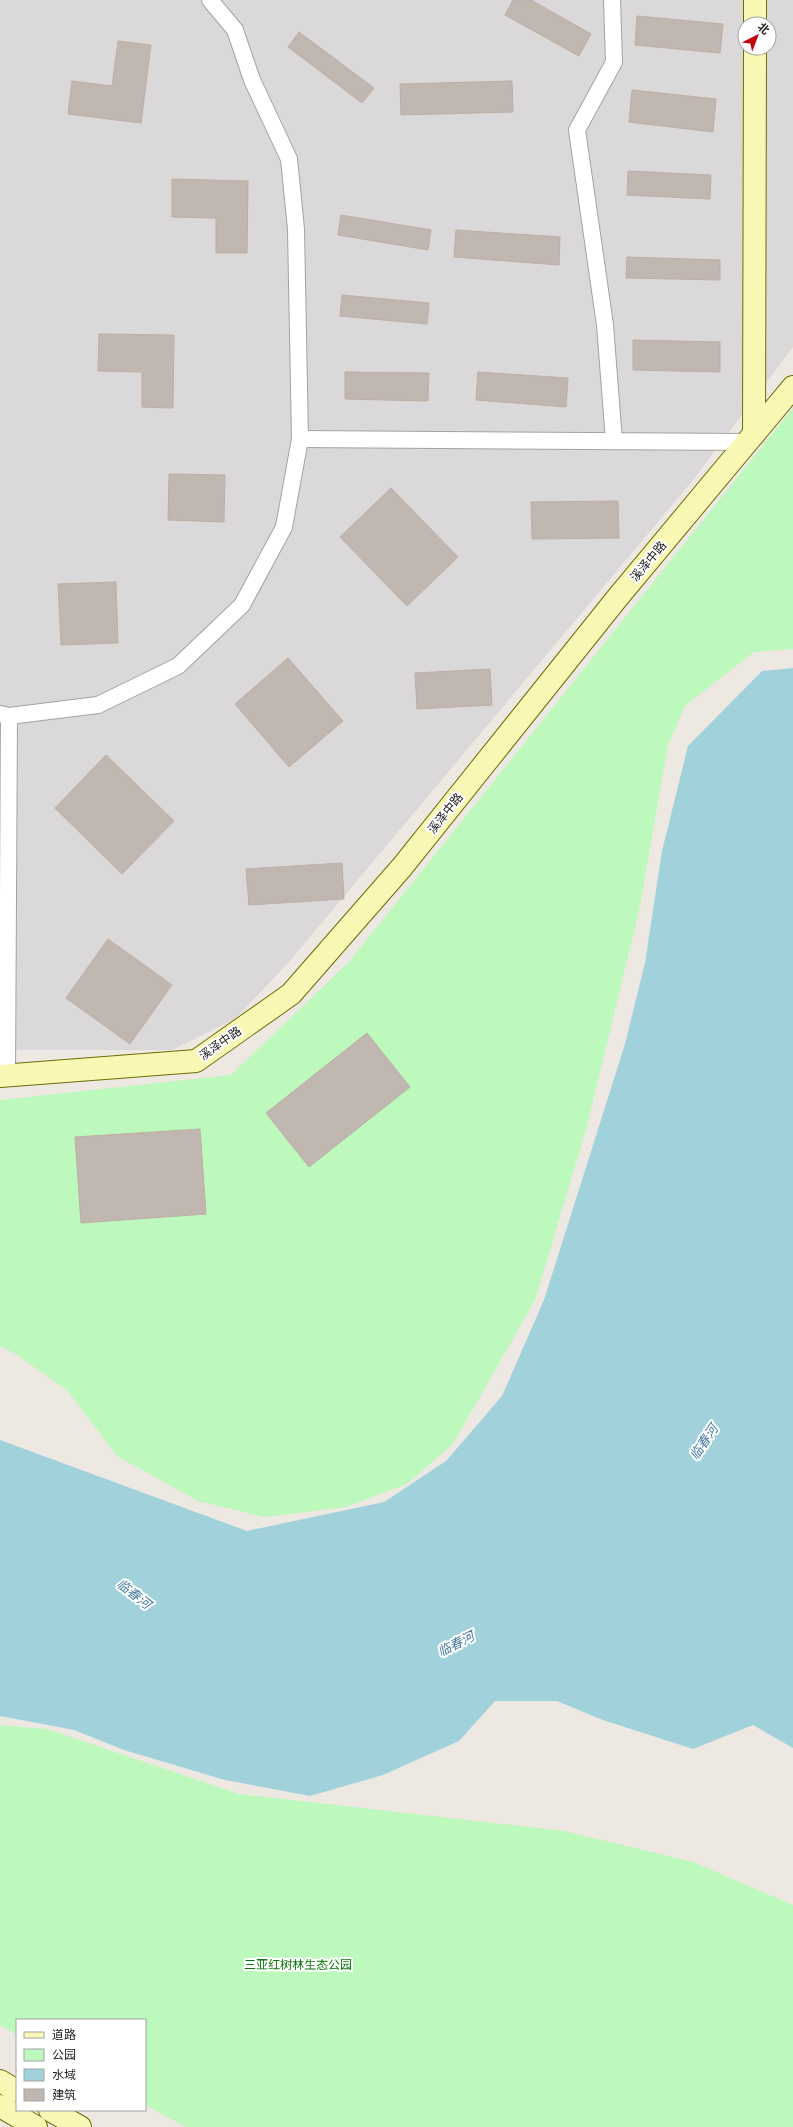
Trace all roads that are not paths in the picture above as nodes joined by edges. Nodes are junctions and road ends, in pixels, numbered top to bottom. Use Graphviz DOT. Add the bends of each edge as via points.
graph roads {
  1 [pos="210,0"];
  2 [pos="612,0"];
  3 [pos="755,0"];
  4 [pos="755,16"];
  5 [pos="755,56"];
  6 [pos="793,387"];
  7 [pos="751,438"];
  8 [pos="300,439"];
  9 [pos="614,441"];
  10 [pos="5,715"];
  11 [pos="4,1076"];
  12 [pos="0,2081"];
  13 [pos="16,2090"];
  14 [pos="0,2106"];
  15 [pos="52,2111"];
  16 [pos="36,2127"];
  17 [pos="80,2127"];
  1 -- 8 [label="street" via="235,30 252,80 289,159 296,230"];
  2 -- 9 [label="street" via="614,62 578,130 605,325"];
  3 -- 4 [label="street"];
  5 -- 7 [label="street"];
  6 -- 7 [label="street, 溪泽中路"];
  7 -- 9 [label="street"];
  7 -- 11 [label="street, 溪泽中路" via="618,597 402,867 291,994 196,1060"];
  8 -- 9 [label="street"];
  8 -- 10 [label="street" via="284,527 242,605 178,666 98,704"];
  10 -- 11 [label="street"];
  12 -- 13 [label="street"];
  14 -- 16 [label="street"];
  15 -- 17 [label="street"];
}
